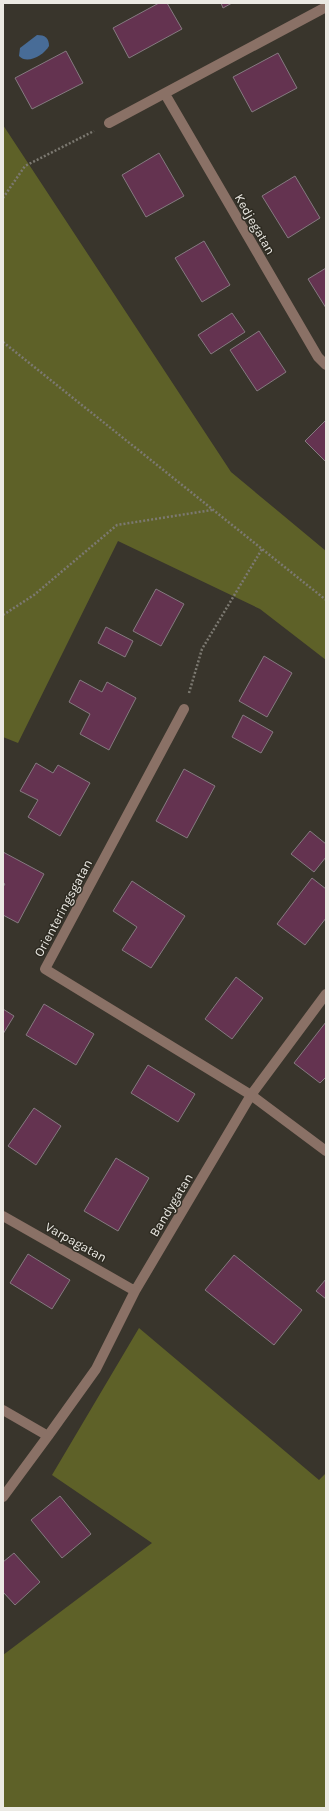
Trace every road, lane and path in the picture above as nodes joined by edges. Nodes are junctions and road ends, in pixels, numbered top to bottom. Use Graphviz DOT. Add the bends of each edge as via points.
graph roads {
  1 [pos="326,7"];
  2 [pos="165,94"];
  3 [pos="109,123"];
  4 [pos="3,198"];
  5 [pos="3,342"];
  6 [pos="326,365"];
  7 [pos="213,510"];
  8 [pos="262,549"];
  9 [pos="326,600"];
  10 [pos="3,615"];
  11 [pos="184,709"];
  12 [pos="326,994"];
  13 [pos="251,1095"];
  14 [pos="326,1151"];
  15 [pos="3,1216"];
  16 [pos="135,1291"];
  17 [pos="3,1410"];
  18 [pos="48,1436"];
  19 [pos="3,1497"];
  1 -- 2 [label="street"];
  2 -- 3 [label="street"];
  2 -- 6 [label="street, Kedjegatan" via="318,357"];
  3 -- 4 [label="path" via="25,166"];
  5 -- 7 [label="path"];
  7 -- 8 [label="path"];
  7 -- 10 [label="path" via="117,525 34,595"];
  8 -- 9 [label="path"];
  8 -- 11 [label="path" via="202,649"];
  11 -- 13 [label="street, Orienteringsgatan" via="45,969"];
  12 -- 13 [label="street, Bandygatan"];
  13 -- 14 [label="street"];
  13 -- 16 [label="street, Bandygatan"];
  15 -- 16 [label="street, Varpagatan"];
  16 -- 18 [label="street, Bandygatan" via="96,1369"];
  17 -- 18 [label="street"];
  18 -- 19 [label="street, Bandygatan"];
}
